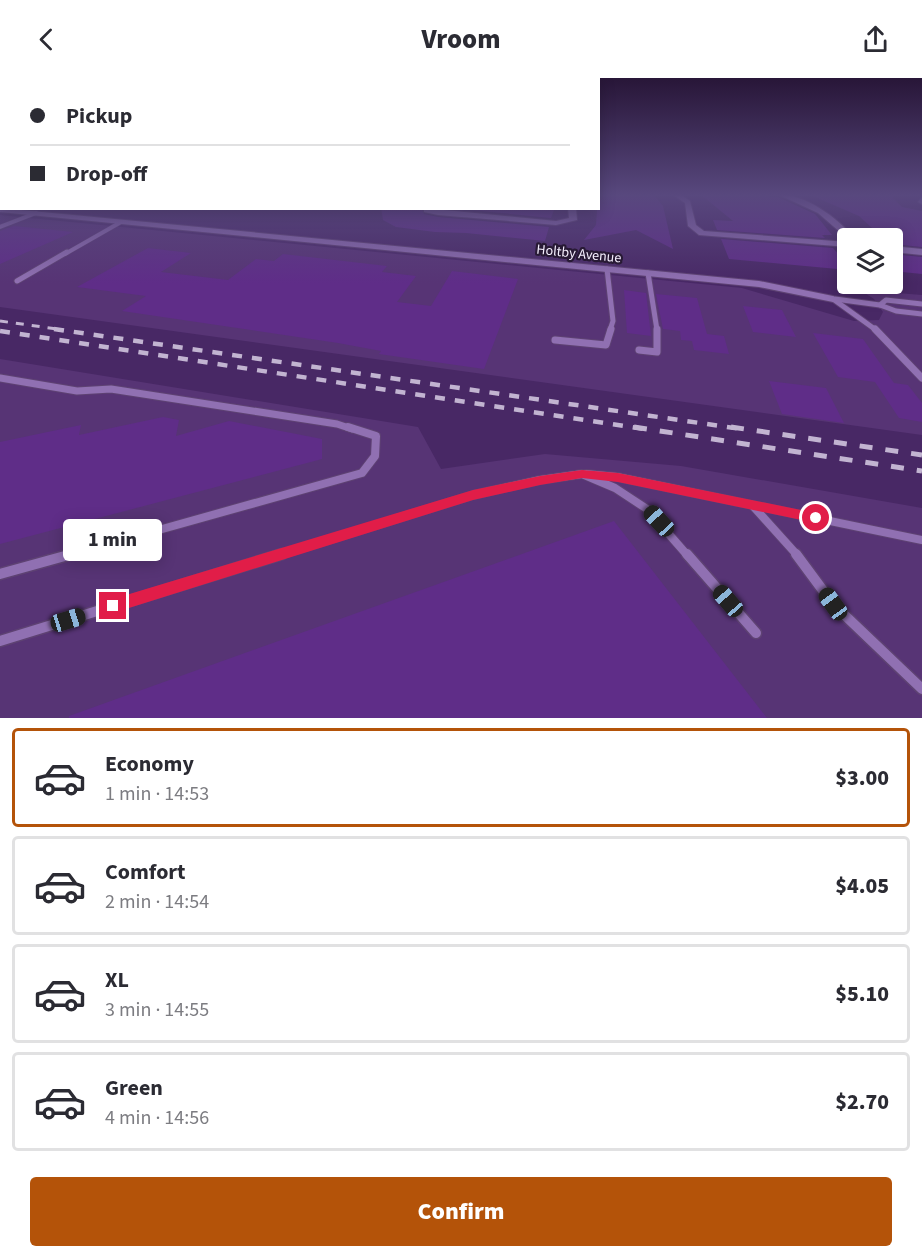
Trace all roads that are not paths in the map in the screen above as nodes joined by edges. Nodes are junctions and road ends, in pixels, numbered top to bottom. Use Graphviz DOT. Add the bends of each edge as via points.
graph roads {
  1 [pos="118,224"];
  2 [pos="140,224"];
  3 [pos="692,224"];
  4 [pos="837,244"];
  5 [pos="903,250"];
  6 [pos="922,252"];
  7 [pos="607,269"];
  8 [pos="648,273"];
  9 [pos="17,281"];
  10 [pos="833,299"];
  11 [pos="922,304"];
  12 [pos="880,305"];
  13 [pos="922,314"];
  14 [pos="555,340"];
  15 [pos="639,350"];
  16 [pos="0,378"];
  17 [pos="922,378"];
  18 [pos="582,474"];
  19 [pos="752,505"];
  20 [pos="922,540"];
  21 [pos="0,574"];
  22 [pos="756,633"];
  23 [pos="0,641"];
  24 [pos="922,689"];
  1 -- 9 [label="lane"];
  2 -- 7 [label="street, Holtby Avenue"];
  3 -- 4 [label="street" via="702,233"];
  5 -- 6 [label="street"];
  7 -- 8 [label="street, Holtby Avenue"];
  7 -- 14 [label="lane" via="613,321 606,345"];
  8 -- 10 [label="street, Holtby Avenue" via="759,284"];
  8 -- 15 [label="lane" via="657,352"];
  10 -- 12 [label="lane"];
  10 -- 17 [label="lane" via="869,323"];
  11 -- 12 [label="lane" via="886,300"];
  12 -- 13 [label="lane"];
  16 -- 21 [label="lane" via="77,391 111,389 336,424 376,436 378,444 373,463 362,472"];
  18 -- 19 [label="lane" via="618,477"];
  18 -- 22 [label="lane" via="615,488 647,509"];
  18 -- 23 [label="lane" via="473,495"];
  19 -- 20 [label="lane"];
  19 -- 24 [label="lane" via="801,559 833,604"];
}
